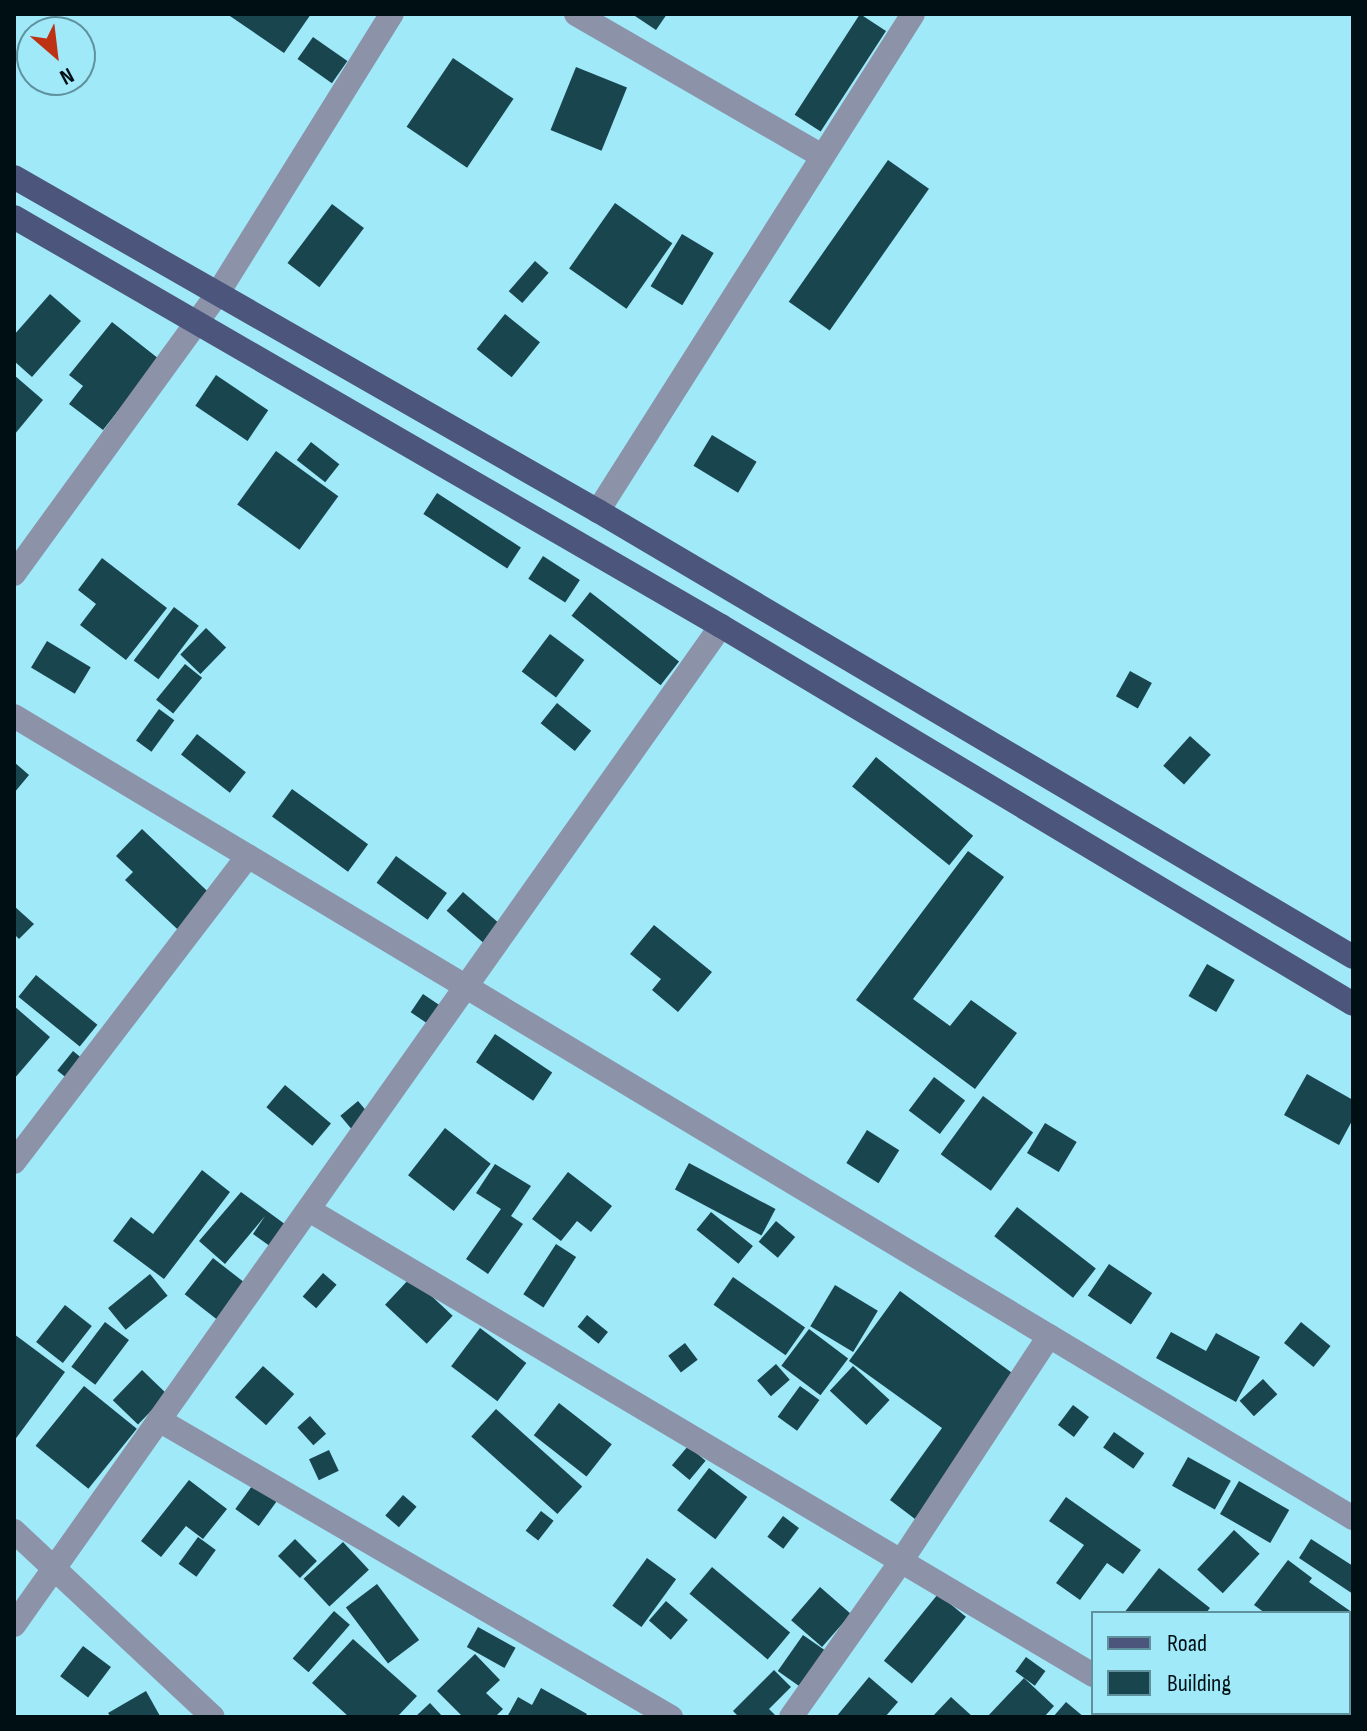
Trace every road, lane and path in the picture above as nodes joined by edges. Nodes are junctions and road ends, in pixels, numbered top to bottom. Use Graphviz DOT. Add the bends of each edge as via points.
graph roads {
  1 [pos="392,14"];
  2 [pos="576,14"];
  3 [pos="913,14"];
  4 [pos="822,156"];
  5 [pos="14,177"];
  6 [pos="14,217"];
  7 [pos="218,293"];
  8 [pos="197,323"];
  9 [pos="598,511"];
  10 [pos="14,574"];
  11 [pos="721,626"];
  12 [pos="14,716"];
  13 [pos="248,856"];
  14 [pos="1353,957"];
  15 [pos="467,987"];
  16 [pos="1353,1004"];
  17 [pos="14,1162"];
  18 [pos="309,1210"];
  19 [pos="1049,1336"];
  20 [pos="159,1420"];
  21 [pos="1353,1518"];
  22 [pos="14,1531"];
  23 [pos="902,1560"];
  24 [pos="54,1570"];
  25 [pos="14,1625"];
  26 [pos="1091,1674"];
  27 [pos="213,1717"];
  28 [pos="671,1717"];
  29 [pos="791,1717"];
  1 -- 7 [label="street"];
  2 -- 4 [label="street"];
  3 -- 4 [label="street"];
  4 -- 9 [label="street"];
  5 -- 7 [label="main road"];
  6 -- 8 [label="main road"];
  7 -- 8 [label="street"];
  7 -- 9 [label="main road"];
  8 -- 10 [label="street"];
  8 -- 11 [label="main road"];
  9 -- 14 [label="main road"];
  11 -- 15 [label="street"];
  11 -- 16 [label="main road"];
  12 -- 13 [label="street"];
  13 -- 15 [label="street"];
  13 -- 17 [label="street"];
  15 -- 18 [label="street"];
  15 -- 19 [label="street"];
  18 -- 20 [label="street"];
  18 -- 23 [label="street"];
  19 -- 21 [label="street"];
  19 -- 23 [label="street"];
  20 -- 24 [label="street"];
  20 -- 28 [label="street"];
  22 -- 24 [label="street"];
  23 -- 26 [label="street"];
  23 -- 29 [label="street"];
  24 -- 25 [label="street"];
  24 -- 27 [label="street"];
}
